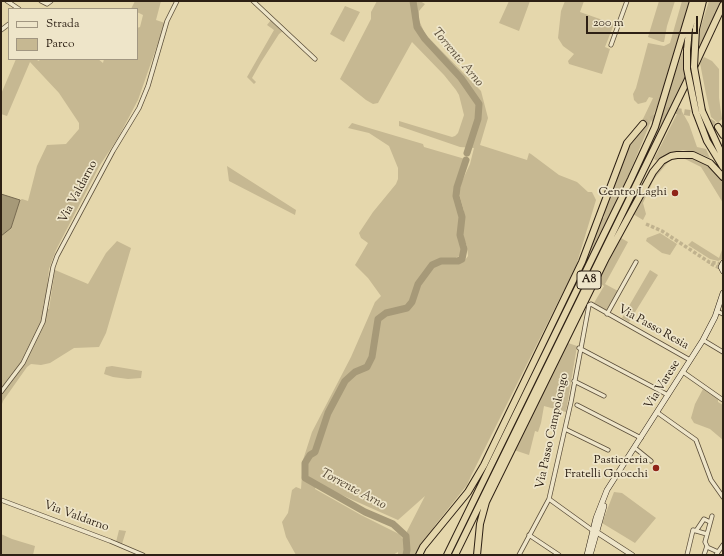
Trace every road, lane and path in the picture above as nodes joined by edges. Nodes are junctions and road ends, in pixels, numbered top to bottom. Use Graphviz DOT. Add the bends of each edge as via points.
graph roads {
  1 [pos="8,1"];
  2 [pos="41,1"];
  3 [pos="51,1"];
  4 [pos="177,1"];
  5 [pos="253,1"];
  6 [pos="627,1"];
  7 [pos="693,1"];
  8 [pos="698,1"];
  9 [pos="703,1"];
  10 [pos="723,6"];
  11 [pos="18,8"];
  12 [pos="611,45"];
  13 [pos="316,59"];
  14 [pos="699,111"];
  15 [pos="643,124"];
  16 [pos="718,127"];
  17 [pos="723,135"];
  18 [pos="723,157"];
  19 [pos="723,168"];
  20 [pos="723,177"];
  21 [pos="636,262"];
  22 [pos="723,263"];
  23 [pos="723,271"];
  24 [pos="723,293"];
  25 [pos="588,305"];
  26 [pos="717,311"];
  27 [pos="606,314"];
  28 [pos="723,314"];
  29 [pos="703,340"];
  30 [pos="579,348"];
  31 [pos="723,352"];
  32 [pos="690,360"];
  33 [pos="683,372"];
  34 [pos="574,381"];
  35 [pos="1,392"];
  36 [pos="604,396"];
  37 [pos="669,396"];
  38 [pos="723,400"];
  39 [pos="577,405"];
  40 [pos="658,413"];
  41 [pos="564,429"];
  42 [pos="641,438"];
  43 [pos="635,448"];
  44 [pos="608,450"];
  45 [pos="651,461"];
  46 [pos="723,498"];
  47 [pos="549,499"];
  48 [pos="1,500"];
  49 [pos="712,516"];
  50 [pos="710,522"];
  51 [pos="594,531"];
  52 [pos="696,531"];
  53 [pos="707,534"];
  54 [pos="529,535"];
  55 [pos="723,545"];
  56 [pos="707,547"];
  57 [pos="717,554"];
  58 [pos="143,555"];
  59 [pos="419,555"];
  60 [pos="447,555"];
  61 [pos="455,555"];
  62 [pos="477,555"];
  63 [pos="519,555"];
  64 [pos="559,555"];
  65 [pos="587,555"];
  66 [pos="590,555"];
  67 [pos="632,555"];
  68 [pos="687,555"];
  69 [pos="704,555"];
  1 -- 11 [label="street"];
  2 -- 3 [label="street" via="47,4"];
  4 -- 35 [label="street, Via Valdarno" via="167,22 148,86 138,108 58,256 52,272 43,322 23,363"];
  5 -- 13 [label="street"];
  6 -- 12 [label="street"];
  7 -- 60 [label="highway, A8" via="650,138"];
  8 -- 14 [label="highway, bridge" via="689,30 687,69"];
  9 -- 14 [label="highway, bridge" via="696,29 694,67"];
  10 -- 61 [label="highway, A8"];
  14 -- 18 [label="highway"];
  14 -- 19 [label="highway" via="707,141"];
  15 -- 59 [label="highway" via="627,143 582,262 474,484"];
  16 -- 17 [label="highway"];
  20 -- 62 [label="highway" via="710,163 693,154 671,156 653,172 606,258 486,502 480,524"];
  21 -- 27 [label="street, Via Passo Resia"];
  22 -- 23 [label="main road"];
  24 -- 26 [label="main road, Via Varese"];
  25 -- 27 [label="street, Via Passo Resia"];
  25 -- 30 [label="street, Via Passo Campolongo"];
  26 -- 28 [label="street"];
  26 -- 29 [label="main road, Via Varese"];
  27 -- 32 [label="street, Via Passo Resia"];
  29 -- 31 [label="street"];
  29 -- 32 [label="main road, Via Varese"];
  30 -- 34 [label="street, Via Passo Campolongo"];
  30 -- 37 [label="street"];
  32 -- 33 [label="main road, Via Varese"];
  33 -- 37 [label="main road, Via Varese"];
  33 -- 38 [label="street"];
  34 -- 36 [label="street"];
  34 -- 41 [label="street, Via Passo Campolongo"];
  37 -- 40 [label="main road, Via Varese"];
  39 -- 42 [label="street"];
  40 -- 42 [label="main road, Via Varese"];
  40 -- 46 [label="street" via="696,440 711,480"];
  41 -- 44 [label="street"];
  41 -- 47 [label="street, Via Passo Campolongo"];
  42 -- 43 [label="main road, Via Varese"];
  43 -- 45 [label="street"];
  43 -- 51 [label="main road, Via Varese" via="612,483"];
  47 -- 51 [label="street"];
  47 -- 54 [label="street, Via Passo Campolongo"];
  48 -- 58 [label="street, Via Valdarno"];
  49 -- 50 [label="street"];
  50 -- 52 [label="street" via="704,519"];
  50 -- 53 [label="street"];
  51 -- 65 [label="main road, Via Varese"];
  51 -- 66 [label="main road, Via Varese"];
  51 -- 67 [label="street"];
  52 -- 53 [label="street"];
  52 -- 68 [label="street" via="692,530"];
  53 -- 56 [label="street"];
  54 -- 63 [label="street, Via Passo Campolongo"];
  54 -- 64 [label="street"];
  55 -- 57 [label="street"];
  56 -- 57 [label="street"];
  56 -- 69 [label="street"];
}
